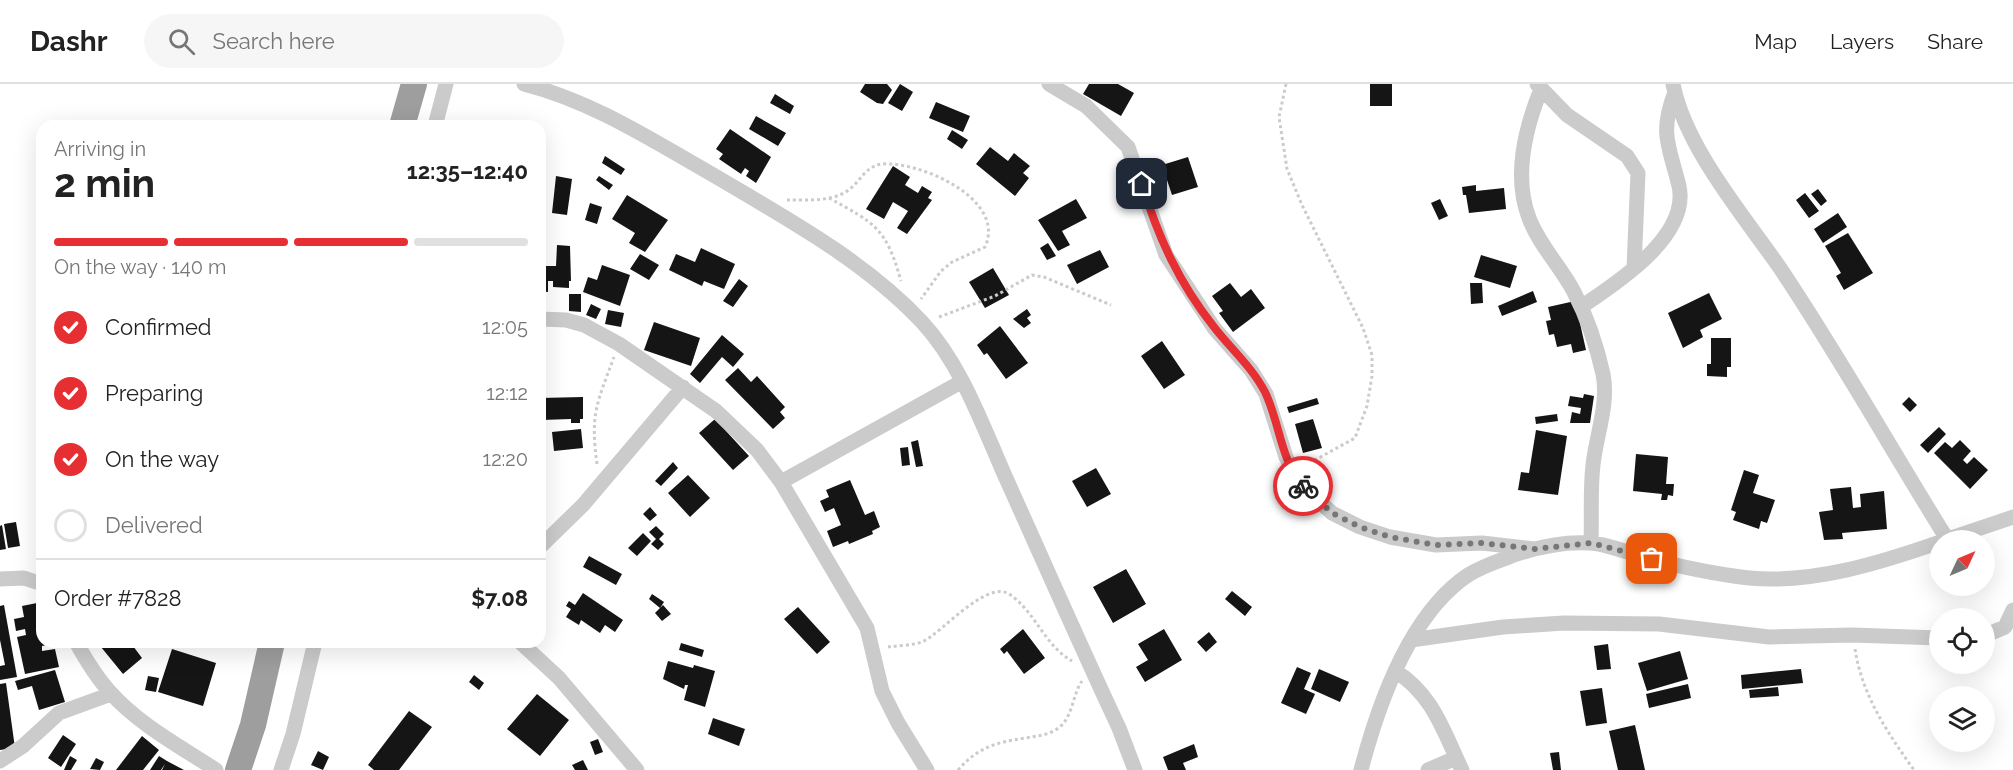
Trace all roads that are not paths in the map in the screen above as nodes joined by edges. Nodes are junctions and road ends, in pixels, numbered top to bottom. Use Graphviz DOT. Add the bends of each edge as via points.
graph roads {
  1 [pos="414,84"];
  2 [pos="446,84"];
  3 [pos="524,84"];
  4 [pos="1049,84"];
  5 [pos="1539,87"];
  6 [pos="560,88"];
  7 [pos="1674,88"];
  8 [pos="404,120"];
  9 [pos="437,120"];
  10 [pos="1634,268"];
  11 [pos="1581,307"];
  12 [pos="546,319"];
  13 [pos="961,382"];
  14 [pos="683,387"];
  15 [pos="781,482"];
  16 [pos="2013,517"];
  17 [pos="1940,530"];
  18 [pos="1975,530"];
  19 [pos="546,541"];
  20 [pos="1591,543"];
  21 [pos="1929,546"];
  22 [pos="1534,549"];
  23 [pos="0,579"];
  24 [pos="36,582"];
  25 [pos="2013,610"];
  26 [pos="1995,631"];
  27 [pos="1929,638"];
  28 [pos="1411,640"];
  29 [pos="80,648"];
  30 [pos="271,648"];
  31 [pos="314,648"];
  32 [pos="526,648"];
  33 [pos="1395,671"];
  34 [pos="111,694"];
  35 [pos="0,761"];
  36 [pos="1459,764"];
  37 [pos="216,770"];
  38 [pos="238,770"];
  39 [pos="281,770"];
  40 [pos="637,770"];
  41 [pos="927,770"];
  42 [pos="1135,770"];
  43 [pos="1361,770"];
  44 [pos="1428,770"];
  1 -- 8 [label="highway"];
  2 -- 9 [label="street"];
  3 -- 6 [label="street"];
  4 -- 22 [label="street" via="1086,106 1128,147 1167,255 1214,328 1251,370 1266,394 1286,457 1311,494 1332,513 1390,537 1436,545 1482,543"];
  5 -- 10 [label="street" via="1567,115 1628,156 1638,173"];
  5 -- 11 [label="street" via="1522,155 1525,206"];
  6 -- 13 [label="street" via="838,252 923,323"];
  7 -- 10 [label="street" via="1665,124 1682,202 1680,212 1674,225"];
  7 -- 17 [label="street" via="1695,139 1718,180 1780,268"];
  10 -- 11 [label="street"];
  11 -- 20 [label="street" via="1603,377 1593,466"];
  12 -- 14 [label="street" via="584,325"];
  13 -- 15 [label="street"];
  13 -- 42 [label="street"];
  14 -- 15 [label="street" via="738,430"];
  14 -- 19 [label="street" via="602,483"];
  15 -- 41 [label="street" via="867,628 882,691"];
  16 -- 18 [label="street"];
  20 -- 21 [label="street" via="1750,578 1796,578 1894,558"];
  20 -- 22 [label="street"];
  22 -- 28 [label="street" via="1468,575 1428,614"];
  23 -- 24 [label="street"];
  25 -- 26 [label="street" via="2005,627"];
  27 -- 28 [label="street" via="1768,637 1659,624 1574,623 1503,627"];
  28 -- 33 [label="street"];
  29 -- 34 [label="street"];
  30 -- 38 [label="highway"];
  31 -- 39 [label="street"];
  32 -- 40 [label="street" via="559,678"];
  33 -- 36 [label="street" via="1412,681 1436,712"];
  33 -- 43 [label="street"];
  34 -- 35 [label="street" via="59,713"];
  34 -- 37 [label="street"];
  36 -- 44 [label="street"];
}
